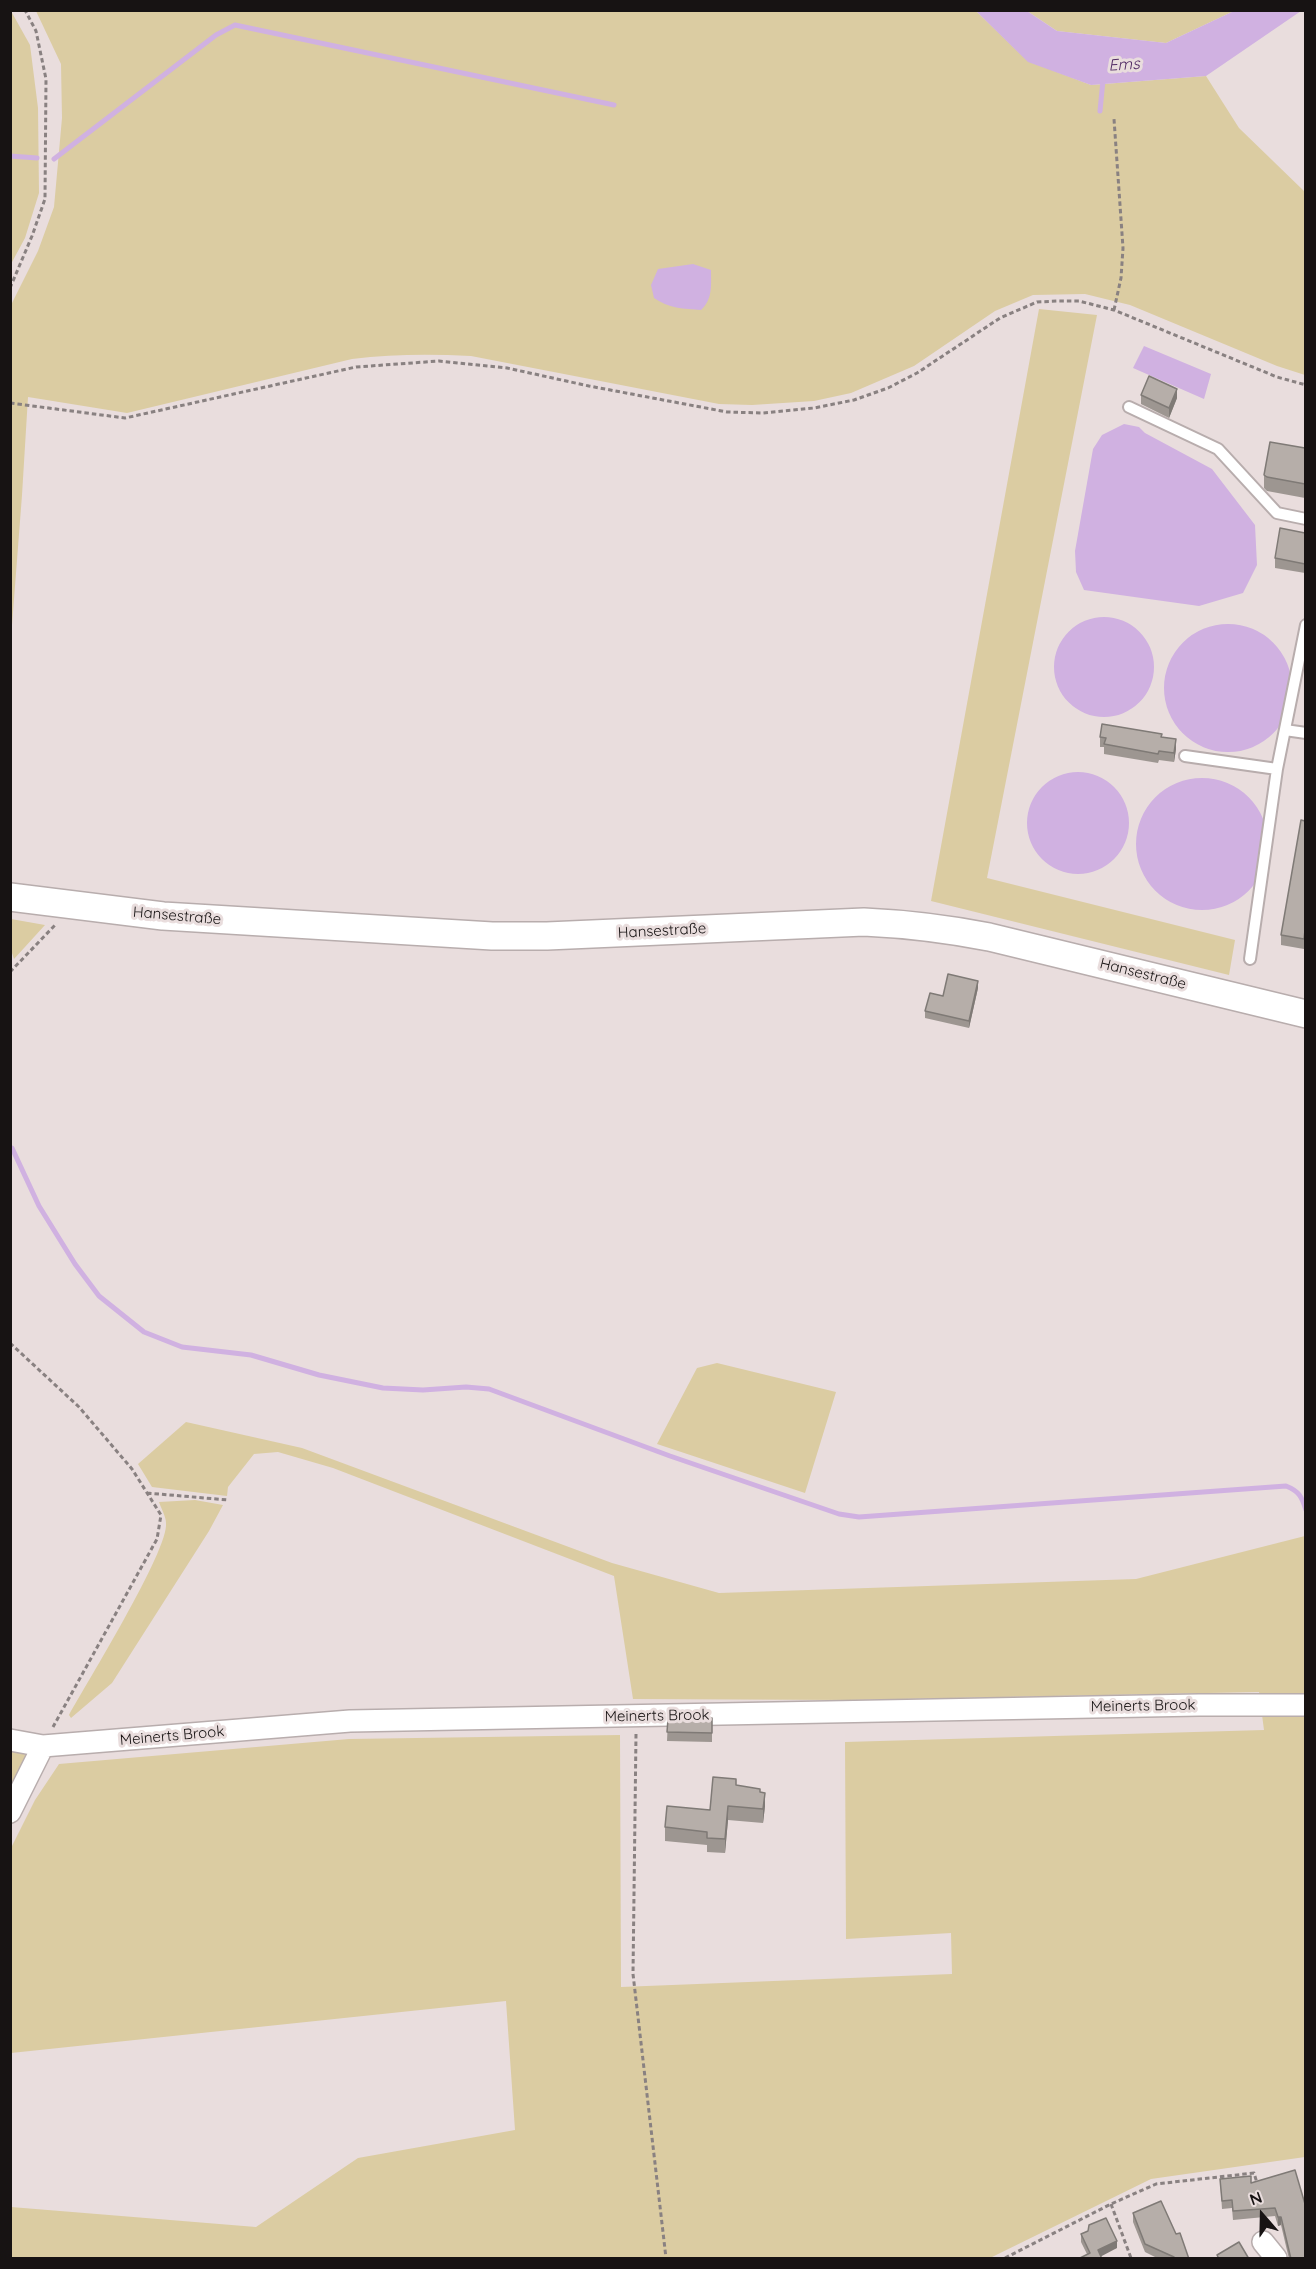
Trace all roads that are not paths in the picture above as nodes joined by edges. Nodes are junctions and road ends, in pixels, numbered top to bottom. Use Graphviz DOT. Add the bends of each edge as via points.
graph roads {
  1 [pos="1129,407"];
  2 [pos="1305,519"];
  3 [pos="1305,625"];
  4 [pos="1285,730"];
  5 [pos="1305,733"];
  6 [pos="1185,756"];
  7 [pos="1277,769"];
  8 [pos="10,897"];
  9 [pos="1250,958"];
  10 [pos="1305,1014"];
  11 [pos="1305,1705"];
  12 [pos="10,1740"];
  13 [pos="43,1746"];
  14 [pos="10,1812"];
  15 [pos="1263,2242"];
  16 [pos="1276,2259"];
  1 -- 2 [label="lane" via="1218,449 1277,513"];
  3 -- 4 [label="lane"];
  4 -- 5 [label="lane"];
  4 -- 7 [label="lane"];
  6 -- 7 [label="lane"];
  7 -- 9 [label="lane"];
  8 -- 10 [label="street, Hansestraße" via="163,916 492,936 901,923 989,937"];
  11 -- 13 [label="street, Meinerts Brook" via="350,1721"];
  12 -- 13 [label="street, Meinerts Brook"];
  13 -- 14 [label="street"];
  15 -- 16 [label="street"];
}
